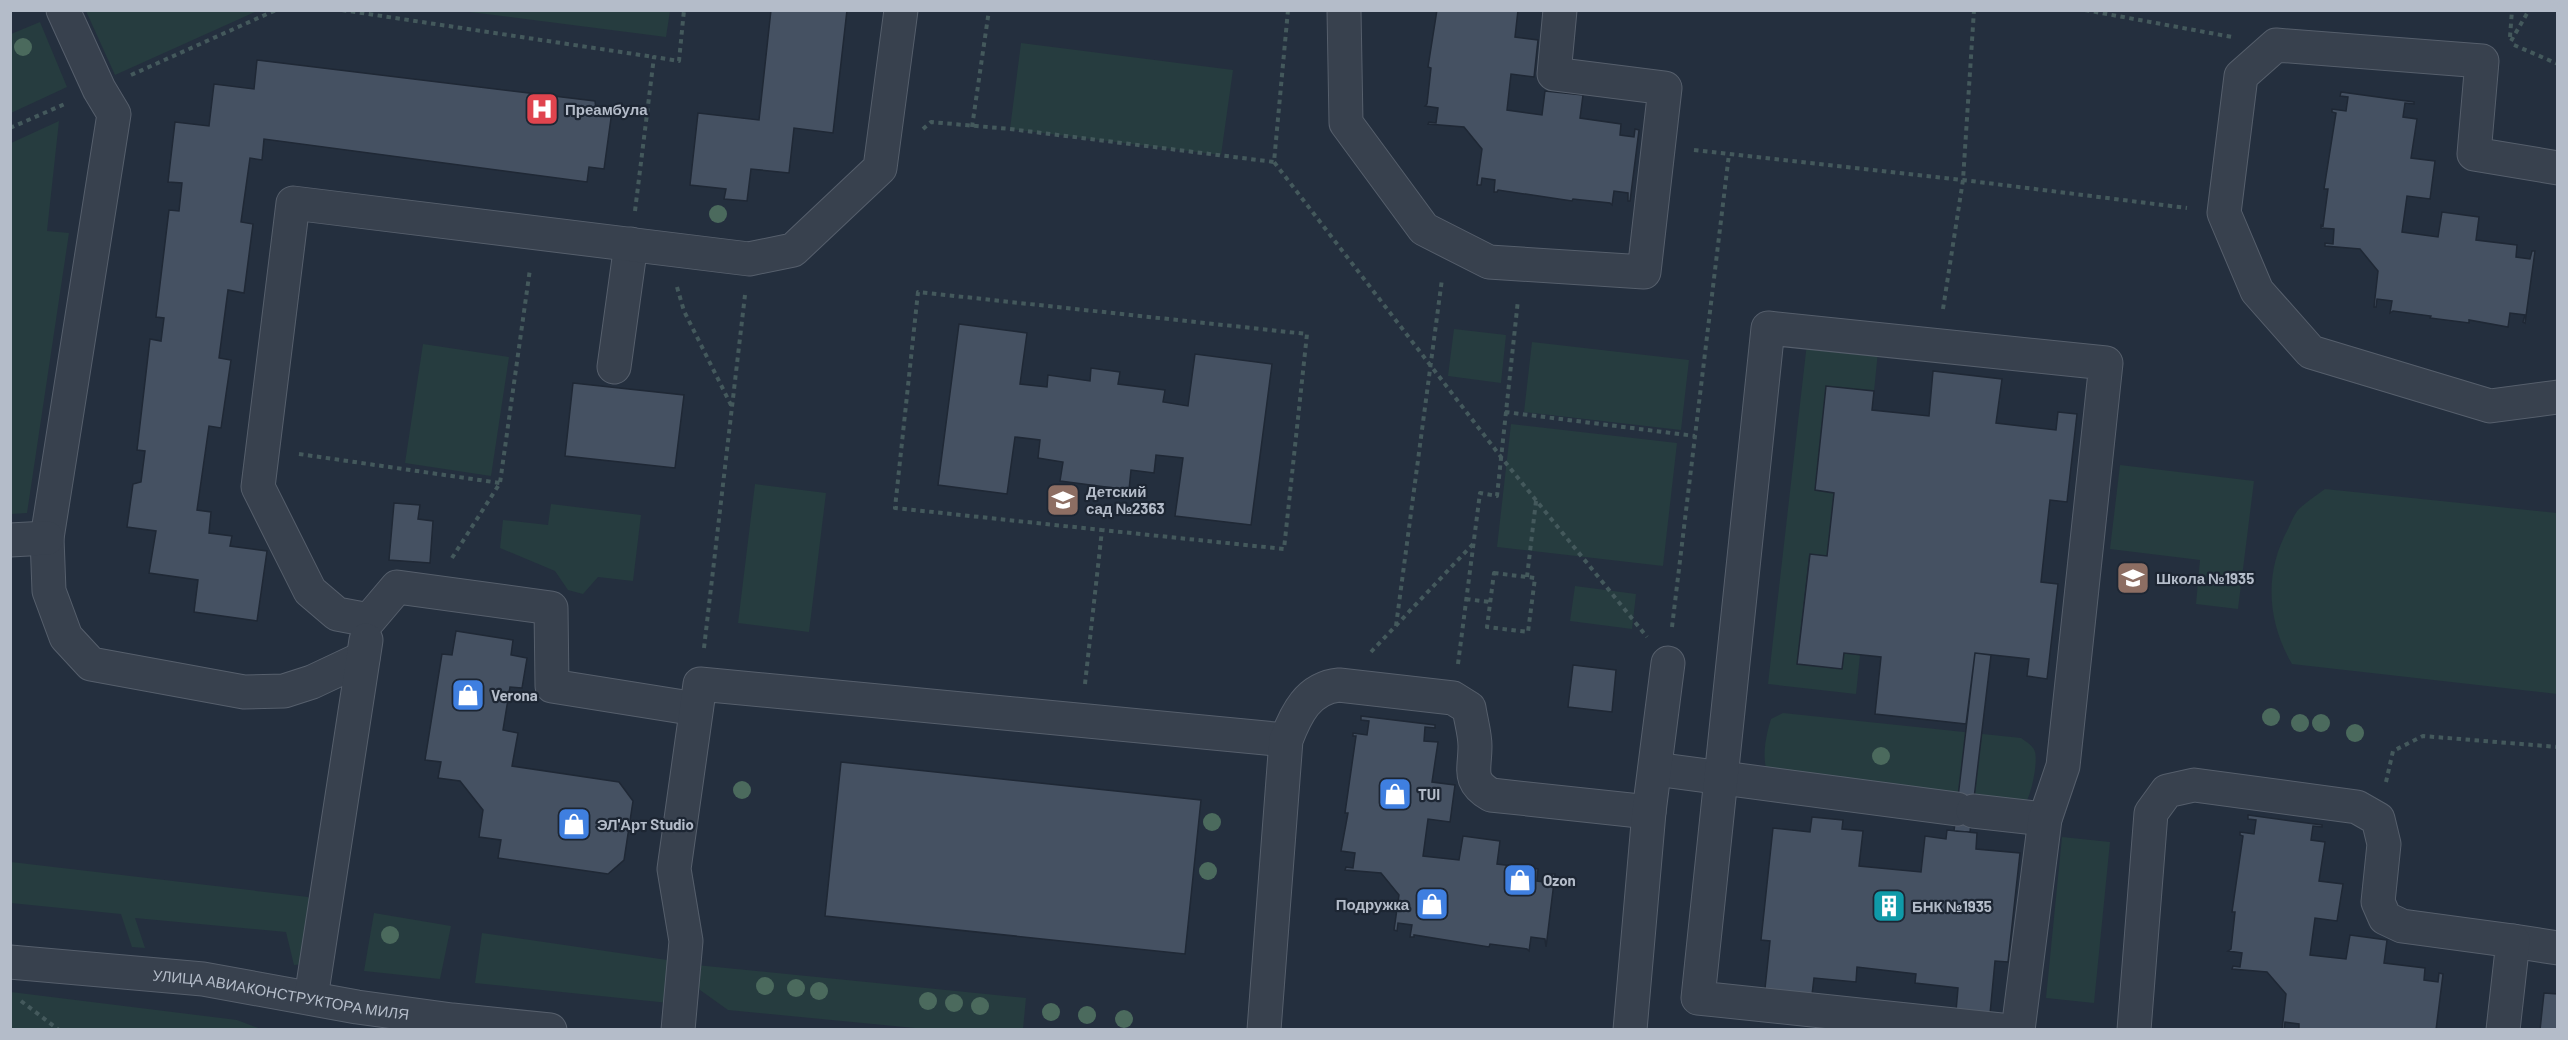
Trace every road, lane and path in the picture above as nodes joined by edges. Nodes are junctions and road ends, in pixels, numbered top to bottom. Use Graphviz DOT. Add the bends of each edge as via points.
graph roads {
  1 [pos="63,10"];
  2 [pos="276,10"];
  3 [pos="342,10"];
  4 [pos="684,10"];
  5 [pos="901,10"];
  6 [pos="989,10"];
  7 [pos="1288,10"];
  8 [pos="1344,10"];
  9 [pos="1560,10"];
  10 [pos="1974,10"];
  11 [pos="2085,10"];
  12 [pos="2512,10"];
  13 [pos="2529,10"];
  14 [pos="2510,44"];
  15 [pos="2276,45"];
  16 [pos="654,57"];
  17 [pos="2558,64"];
  18 [pos="99,89"];
  19 [pos="972,127"];
  20 [pos="10,128"];
  21 [pos="922,130"];
  22 [pos="1658,147"];
  23 [pos="1729,154"];
  24 [pos="1274,162"];
  25 [pos="2558,168"];
  26 [pos="1963,180"];
  27 [pos="2224,213"];
  28 [pos="633,231"];
  29 [pos="535,232"];
  30 [pos="1447,240"];
  31 [pos="666,249"];
  32 [pos="749,259"];
  33 [pos="1522,264"];
  34 [pos="1938,345"];
  35 [pos="1430,364"];
  36 [pos="614,367"];
  37 [pos="2558,397"];
  38 [pos="732,408"];
  39 [pos="1506,412"];
  40 [pos="1695,436"];
  41 [pos="262,448"];
  42 [pos="1501,457"];
  43 [pos="500,483"];
  44 [pos="1536,500"];
  45 [pos="1102,530"];
  46 [pos="47,538"];
  47 [pos="10,540"];
  48 [pos="1473,544"];
  49 [pos="1527,577"];
  50 [pos="431,591"];
  51 [pos="1466,599"];
  52 [pos="1490,602"];
  53 [pos="369,620"];
  54 [pos="1396,626"];
  55 [pos="363,658"];
  56 [pos="1668,663"];
  57 [pos="1340,685"];
  58 [pos="698,696"];
  59 [pos="1453,698"];
  60 [pos="1081,721"];
  61 [pos="1286,740"];
  62 [pos="2558,747"];
  63 [pos="1655,769"];
  64 [pos="1722,778"];
  65 [pos="1649,812"];
  66 [pos="2045,819"];
  67 [pos="2378,819"];
  68 [pos="2513,941"];
  69 [pos="2558,948"];
  70 [pos="10,962"];
  71 [pos="311,998"];
  72 [pos="18,999"];
  73 [pos="355,1018"];
  74 [pos="59,1029"];
  75 [pos="550,1029"];
  76 [pos="678,1029"];
  77 [pos="1264,1029"];
  78 [pos="1630,1029"];
  79 [pos="2001,1029"];
  80 [pos="2018,1029"];
  81 [pos="2134,1029"];
  82 [pos="2503,1029"];
  1 -- 18 [label="street"];
  2 -- 18 [label="path"];
  3 -- 16 [label="path"];
  4 -- 16 [label="path" via="679,61"];
  5 -- 32 [label="street" via="880,168 793,250"];
  6 -- 19 [label="path"];
  7 -- 24 [label="path"];
  8 -- 30 [label="street" via="1346,123 1424,229"];
  9 -- 22 [label="street" via="1554,74 1665,88"];
  10 -- 26 [label="path"];
  11 -- 15 [label="path"];
  12 -- 14 [label="path"];
  13 -- 14 [label="path"];
  14 -- 17 [label="path"];
  15 -- 25 [label="street" via="2482,61 2474,154"];
  15 -- 27 [label="street" via="2241,76"];
  16 -- 28 [label="path"];
  18 -- 20 [label="path"];
  18 -- 46 [label="street" via="114,114"];
  19 -- 21 [label="path" via="931,122"];
  19 -- 24 [label="path"];
  22 -- 23 [label="path"];
  22 -- 33 [label="street" via="1644,272"];
  23 -- 26 [label="path"];
  23 -- 40 [label="path"];
  24 -- 35 [label="path"];
  26 -- 27 [label="path"];
  26 -- 34 [label="path"];
  27 -- 37 [label="street" via="2257,291 2312,352 2490,406"];
  28 -- 29 [label="street"];
  28 -- 31 [label="street"];
  28 -- 36 [label="street"];
  29 -- 41 [label="street" via="292,203"];
  29 -- 43 [label="path"];
  30 -- 33 [label="street" via="1489,261"];
  30 -- 35 [label="path"];
  31 -- 32 [label="street"];
  31 -- 38 [label="path" via="684,311"];
  32 -- 38 [label="path"];
  33 -- 39 [label="path"];
  34 -- 64 [label="street" via="1768,328"];
  34 -- 66 [label="street" via="2106,363 2063,765"];
  35 -- 42 [label="path"];
  35 -- 54 [label="path"];
  38 -- 58 [label="path"];
  39 -- 40 [label="path"];
  39 -- 42 [label="path"];
  40 -- 56 [label="path"];
  41 -- 43 [label="path"];
  41 -- 53 [label="street" via="258,487 310,591 337,614"];
  42 -- 44 [label="path"];
  42 -- 48 [label="path" via="1497,496 1480,492"];
  43 -- 50 [label="path"];
  44 -- 49 [label="path"];
  44 -- 56 [label="path"];
  45 -- 45 [label="path" via="1284,549 1307,334 918,292 895,508"];
  45 -- 60 [label="path"];
  46 -- 47 [label="street"];
  46 -- 55 [label="street" via="49,591 66,637 91,664 244,692 284,691"];
  48 -- 51 [label="path"];
  48 -- 54 [label="path"];
  49 -- 52 [label="path" via="1494,573"];
  49 -- 52 [label="path" via="1535,578 1528,632 1487,627"];
  50 -- 53 [label="street" via="397,587"];
  50 -- 58 [label="street" via="551,608 552,686"];
  51 -- 52 [label="path"];
  51 -- 59 [label="path"];
  53 -- 55 [label="street"];
  54 -- 57 [label="path"];
  55 -- 71 [label="street"];
  56 -- 63 [label="street"];
  57 -- 59 [label="street"];
  57 -- 61 [label="street" via="1328,686 1311,696 1297,713"];
  58 -- 60 [label="street"];
  58 -- 76 [label="street" via="674,869 690,888"];
  59 -- 65 [label="street" via="1469,708 1475,744 1473,777 1479,788 1491,795"];
  60 -- 61 [label="street"];
  61 -- 77 [label="street"];
  62 -- 67 [label="path" via="2423,736 2393,751"];
  63 -- 64 [label="street"];
  63 -- 65 [label="street"];
  64 -- 66 [label="street"];
  64 -- 79 [label="street" via="1698,998"];
  65 -- 78 [label="street"];
  66 -- 80 [label="street"];
  67 -- 68 [label="street" via="2384,844 2378,902 2385,918 2402,926"];
  67 -- 81 [label="street" via="2358,807 2241,791 2194,785 2167,791 2151,813"];
  68 -- 69 [label="street"];
  68 -- 82 [label="street"];
  70 -- 71 [label="street, УЛИЦА АВИАКОНСТРУКТОРА МИЛЯ" via="202,979"];
  71 -- 73 [label="street, УЛИЦА АВИАКОНСТРУКТОРА МИЛЯ"];
  72 -- 74 [label="path"];
  73 -- 75 [label="street, УЛИЦА АВИАКОНСТРУКТОРА МИЛЯ" via="452,1020"];
}
